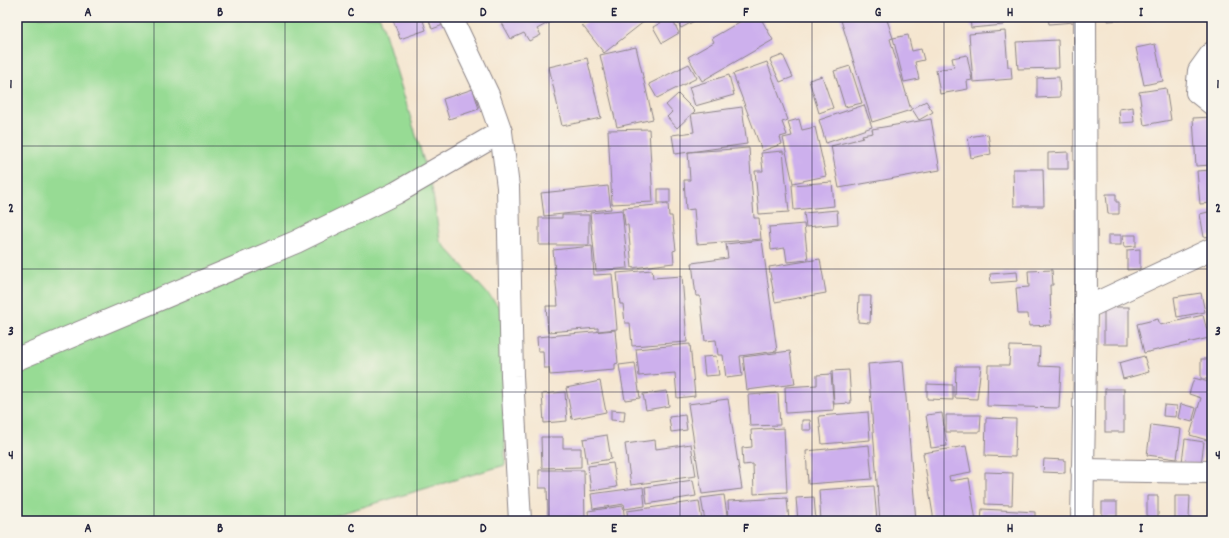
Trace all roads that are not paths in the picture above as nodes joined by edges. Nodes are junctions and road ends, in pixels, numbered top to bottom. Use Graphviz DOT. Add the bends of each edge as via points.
graph roads {
  1 [pos="451,17"];
  2 [pos="1085,17"];
  3 [pos="1212,53"];
  4 [pos="1212,104"];
  5 [pos="501,132"];
  6 [pos="1212,249"];
  7 [pos="1086,308"];
  8 [pos="17,359"];
  9 [pos="1082,470"];
  10 [pos="1212,472"];
  11 [pos="520,521"];
  12 [pos="1082,521"];
  1 -- 5 [label="street" via="488,95"];
  2 -- 7 [label="street"];
  3 -- 4 [label="street" via="1199,71 1197,92"];
  5 -- 8 [label="street" via="396,193 296,242"];
  5 -- 11 [label="street" via="508,187 512,376"];
  6 -- 7 [label="street"];
  7 -- 9 [label="street"];
  9 -- 10 [label="street"];
  9 -- 12 [label="street"];
}
